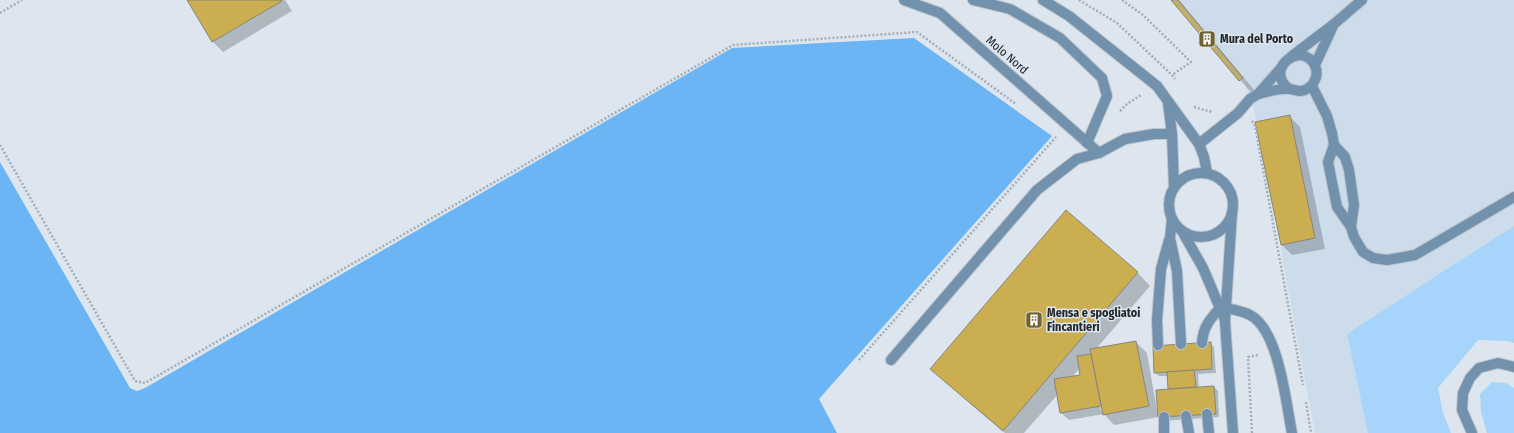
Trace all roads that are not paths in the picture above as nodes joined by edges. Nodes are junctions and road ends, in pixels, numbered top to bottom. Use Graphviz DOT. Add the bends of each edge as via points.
graph roads {
  1 [pos="904,0"];
  2 [pos="973,0"];
  3 [pos="1043,0"];
  4 [pos="1362,0"];
  5 [pos="1334,24"];
  6 [pos="1292,56"];
  7 [pos="1315,65"];
  8 [pos="1281,68"];
  9 [pos="1312,86"];
  10 [pos="1289,89"];
  11 [pos="1254,96"];
  12 [pos="1167,101"];
  13 [pos="1172,134"];
  14 [pos="1087,143"];
  15 [pos="1199,144"];
  16 [pos="1334,145"];
  17 [pos="1099,153"];
  18 [pos="1207,173"];
  19 [pos="1174,188"];
  20 [pos="1514,197"];
  21 [pos="1232,213"];
  22 [pos="1172,218"];
  23 [pos="1351,227"];
  24 [pos="1182,231"];
  25 [pos="1170,238"];
  26 [pos="1223,308"];
  27 [pos="1202,343"];
  28 [pos="1181,344"];
  29 [pos="1158,345"];
  30 [pos="891,360"];
  31 [pos="1514,367"];
  32 [pos="1207,414"];
  33 [pos="1186,416"];
  34 [pos="1164,417"];
  35 [pos="1164,433"];
  36 [pos="1189,433"];
  37 [pos="1209,433"];
  38 [pos="1233,433"];
  39 [pos="1292,433"];
  40 [pos="1472,433"];
  1 -- 14 [label="street, Molo Nord" via="940,14"];
  2 -- 14 [label="street" via="1010,9 1060,38 1102,78 1107,96"];
  3 -- 12 [label="street" via="1069,16 1157,86"];
  4 -- 5 [label="street"];
  5 -- 6 [label="street"];
  5 -- 7 [label="street"];
  6 -- 7 [label="street" via="1309,58"];
  6 -- 8 [label="street"];
  7 -- 9 [label="street" via="1317,72"];
  8 -- 10 [label="street" via="1282,81"];
  8 -- 11 [label="street"];
  9 -- 10 [label="street" via="1302,91"];
  9 -- 16 [label="street" via="1327,116"];
  10 -- 11 [label="street"];
  11 -- 15 [label="street" via="1238,113"];
  12 -- 13 [label="street"];
  12 -- 15 [label="street"];
  13 -- 17 [label="street" via="1126,139"];
  13 -- 19 [label="street"];
  14 -- 17 [label="street, Molo Nord"];
  15 -- 18 [label="street"];
  16 -- 23 [label="street" via="1345,157 1349,170 1354,205"];
  16 -- 23 [label="street" via="1328,162 1329,170 1337,207"];
  17 -- 30 [label="street" via="1077,159 1037,190"];
  18 -- 19 [label="street" via="1192,174 1179,181"];
  18 -- 21 [label="street" via="1221,180 1231,192"];
  19 -- 22 [label="street" via="1169,208"];
  20 -- 23 [label="street" via="1431,246 1406,257 1387,260 1374,258 1363,252"];
  21 -- 24 [label="street" via="1221,230 1212,235 1202,237"];
  21 -- 26 [label="street"];
  22 -- 24 [label="street"];
  22 -- 25 [label="street"];
  24 -- 26 [label="street"];
  25 -- 28 [label="street" via="1177,271"];
  25 -- 29 [label="street" via="1161,269"];
  26 -- 27 [label="street" via="1208,321"];
  26 -- 38 [label="street"];
  26 -- 39 [label="street" via="1250,315 1258,320 1270,338 1280,372"];
  31 -- 40 [label="street" via="1498,363 1479,368 1470,378 1463,393 1462,410"];
  32 -- 37 [label="street"];
  33 -- 36 [label="street"];
  34 -- 35 [label="street"];
}
